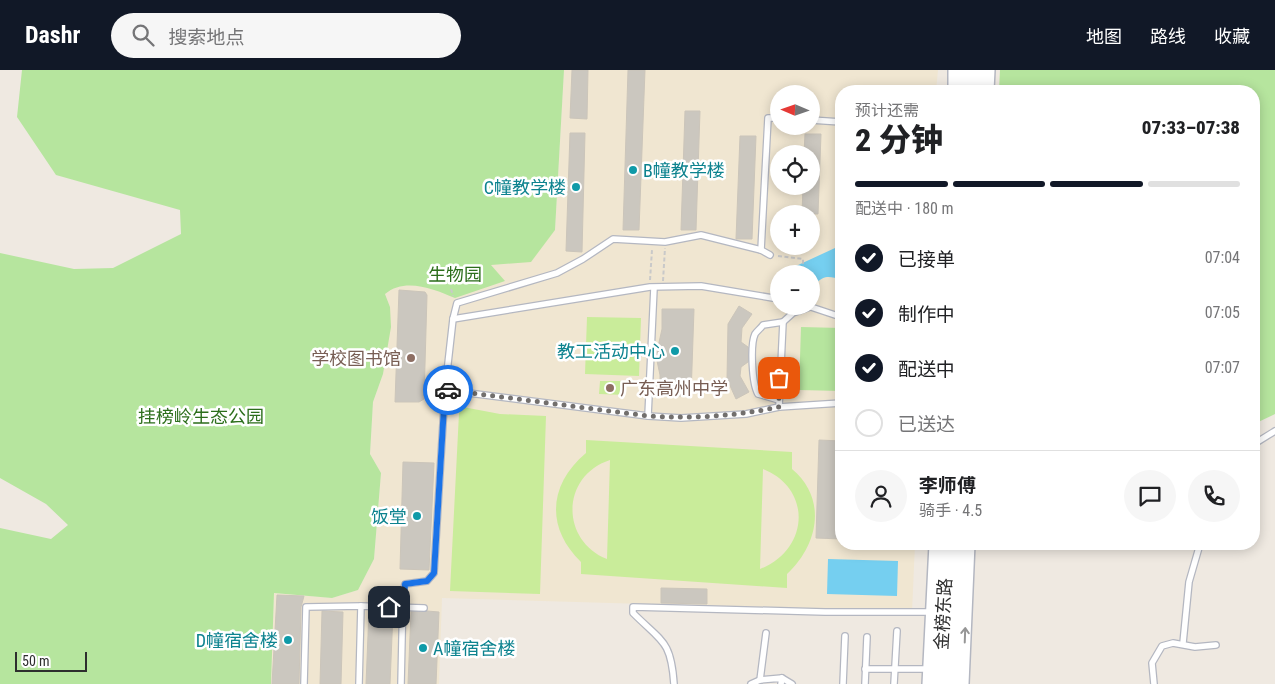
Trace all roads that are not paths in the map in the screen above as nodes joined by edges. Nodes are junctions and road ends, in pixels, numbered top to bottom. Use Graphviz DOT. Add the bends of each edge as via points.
graph roads {
  1 [pos="954,70"];
  2 [pos="967,70"];
  3 [pos="980,70"];
  4 [pos="989,70"];
  5 [pos="954,85"];
  6 [pos="966,85"];
  7 [pos="979,85"];
  8 [pos="988,85"];
  9 [pos="770,118"];
  10 [pos="820,121"];
  11 [pos="835,122"];
  12 [pos="761,250"];
  13 [pos="770,255"];
  14 [pos="652,288"];
  15 [pos="770,297"];
  16 [pos="820,310"];
  17 [pos="791,315"];
  18 [pos="835,315"];
  19 [pos="453,319"];
  20 [pos="783,322"];
  21 [pos="445,390"];
  22 [pos="779,400"];
  23 [pos="835,405"];
  24 [pos="779,407"];
  25 [pos="648,416"];
  26 [pos="1275,432"];
  27 [pos="1260,441"];
  28 [pos="936,550"];
  29 [pos="946,550"];
  30 [pos="957,550"];
  31 [pos="966,550"];
  32 [pos="1198,550"];
  33 [pos="361,606"];
  34 [pos="403,608"];
  35 [pos="424,608"];
  36 [pos="951,608"];
  37 [pos="897,631"];
  38 [pos="766,633"];
  39 [pos="845,636"];
  40 [pos="867,637"];
  41 [pos="1183,643"];
  42 [pos="1216,645"];
  43 [pos="865,669"];
  44 [pos="895,669"];
  45 [pos="936,674"];
  46 [pos="760,680"];
  47 [pos="781,681"];
  48 [pos="304,684"];
  49 [pos="359,684"];
  50 [pos="400,684"];
  51 [pos="674,684"];
  52 [pos="752,684"];
  53 [pos="792,684"];
  54 [pos="843,684"];
  55 [pos="865,684"];
  56 [pos="894,684"];
  57 [pos="928,684"];
  58 [pos="952,684"];
  59 [pos="963,684"];
  60 [pos="1154,684"];
  1 -- 5 [label="street"];
  2 -- 6 [label="street"];
  3 -- 7 [label="street"];
  4 -- 8 [label="street"];
  9 -- 12 [label="lane"];
  10 -- 11 [label="lane"];
  12 -- 13 [label="lane"];
  12 -- 19 [label="lane" via="700,235 665,242 612,239 557,273 457,302"];
  14 -- 15 [label="lane" via="701,286"];
  14 -- 19 [label="lane"];
  14 -- 25 [label="lane"];
  16 -- 18 [label="lane"];
  17 -- 20 [label="lane"];
  19 -- 21 [label="lane"];
  20 -- 22 [label="lane"];
  20 -- 22 [label="lane" via="764,325 755,335 753,373 758,394"];
  21 -- 25 [label="lane"];
  21 -- 34 [label="lane" via="434,573 427,581 405,584"];
  22 -- 24 [label="lane"];
  23 -- 24 [label="lane"];
  24 -- 25 [label="lane" via="681,418"];
  26 -- 27 [label="lane"];
  28 -- 36 [label="street"];
  29 -- 36 [label="street, 金榜东路"];
  30 -- 36 [label="street, 金榜东路"];
  31 -- 36 [label="street"];
  32 -- 41 [label="lane" via="1188,582"];
  33 -- 34 [label="lane"];
  33 -- 48 [label="lane" via="306,607"];
  33 -- 49 [label="lane"];
  34 -- 35 [label="lane"];
  34 -- 50 [label="lane"];
  36 -- 45 [label="street, 金榜东路"];
  36 -- 51 [label="lane" via="825,612 633,607 633,613 670,650"];
  36 -- 58 [label="street, 金榜东路"];
  59 -- 36 [label="street, one-way"];
  37 -- 44 [label="lane"];
  38 -- 46 [label="lane"];
  39 -- 54 [label="lane"];
  40 -- 43 [label="lane"];
  41 -- 42 [label="lane" via="1195,647"];
  41 -- 60 [label="lane" via="1167,643 1157,654 1152,668"];
  43 -- 44 [label="lane"];
  43 -- 55 [label="lane"];
  44 -- 45 [label="lane"];
  44 -- 56 [label="lane"];
  45 -- 57 [label="street"];
  46 -- 47 [label="lane"];
  46 -- 52 [label="lane"];
  47 -- 53 [label="lane"];
}
